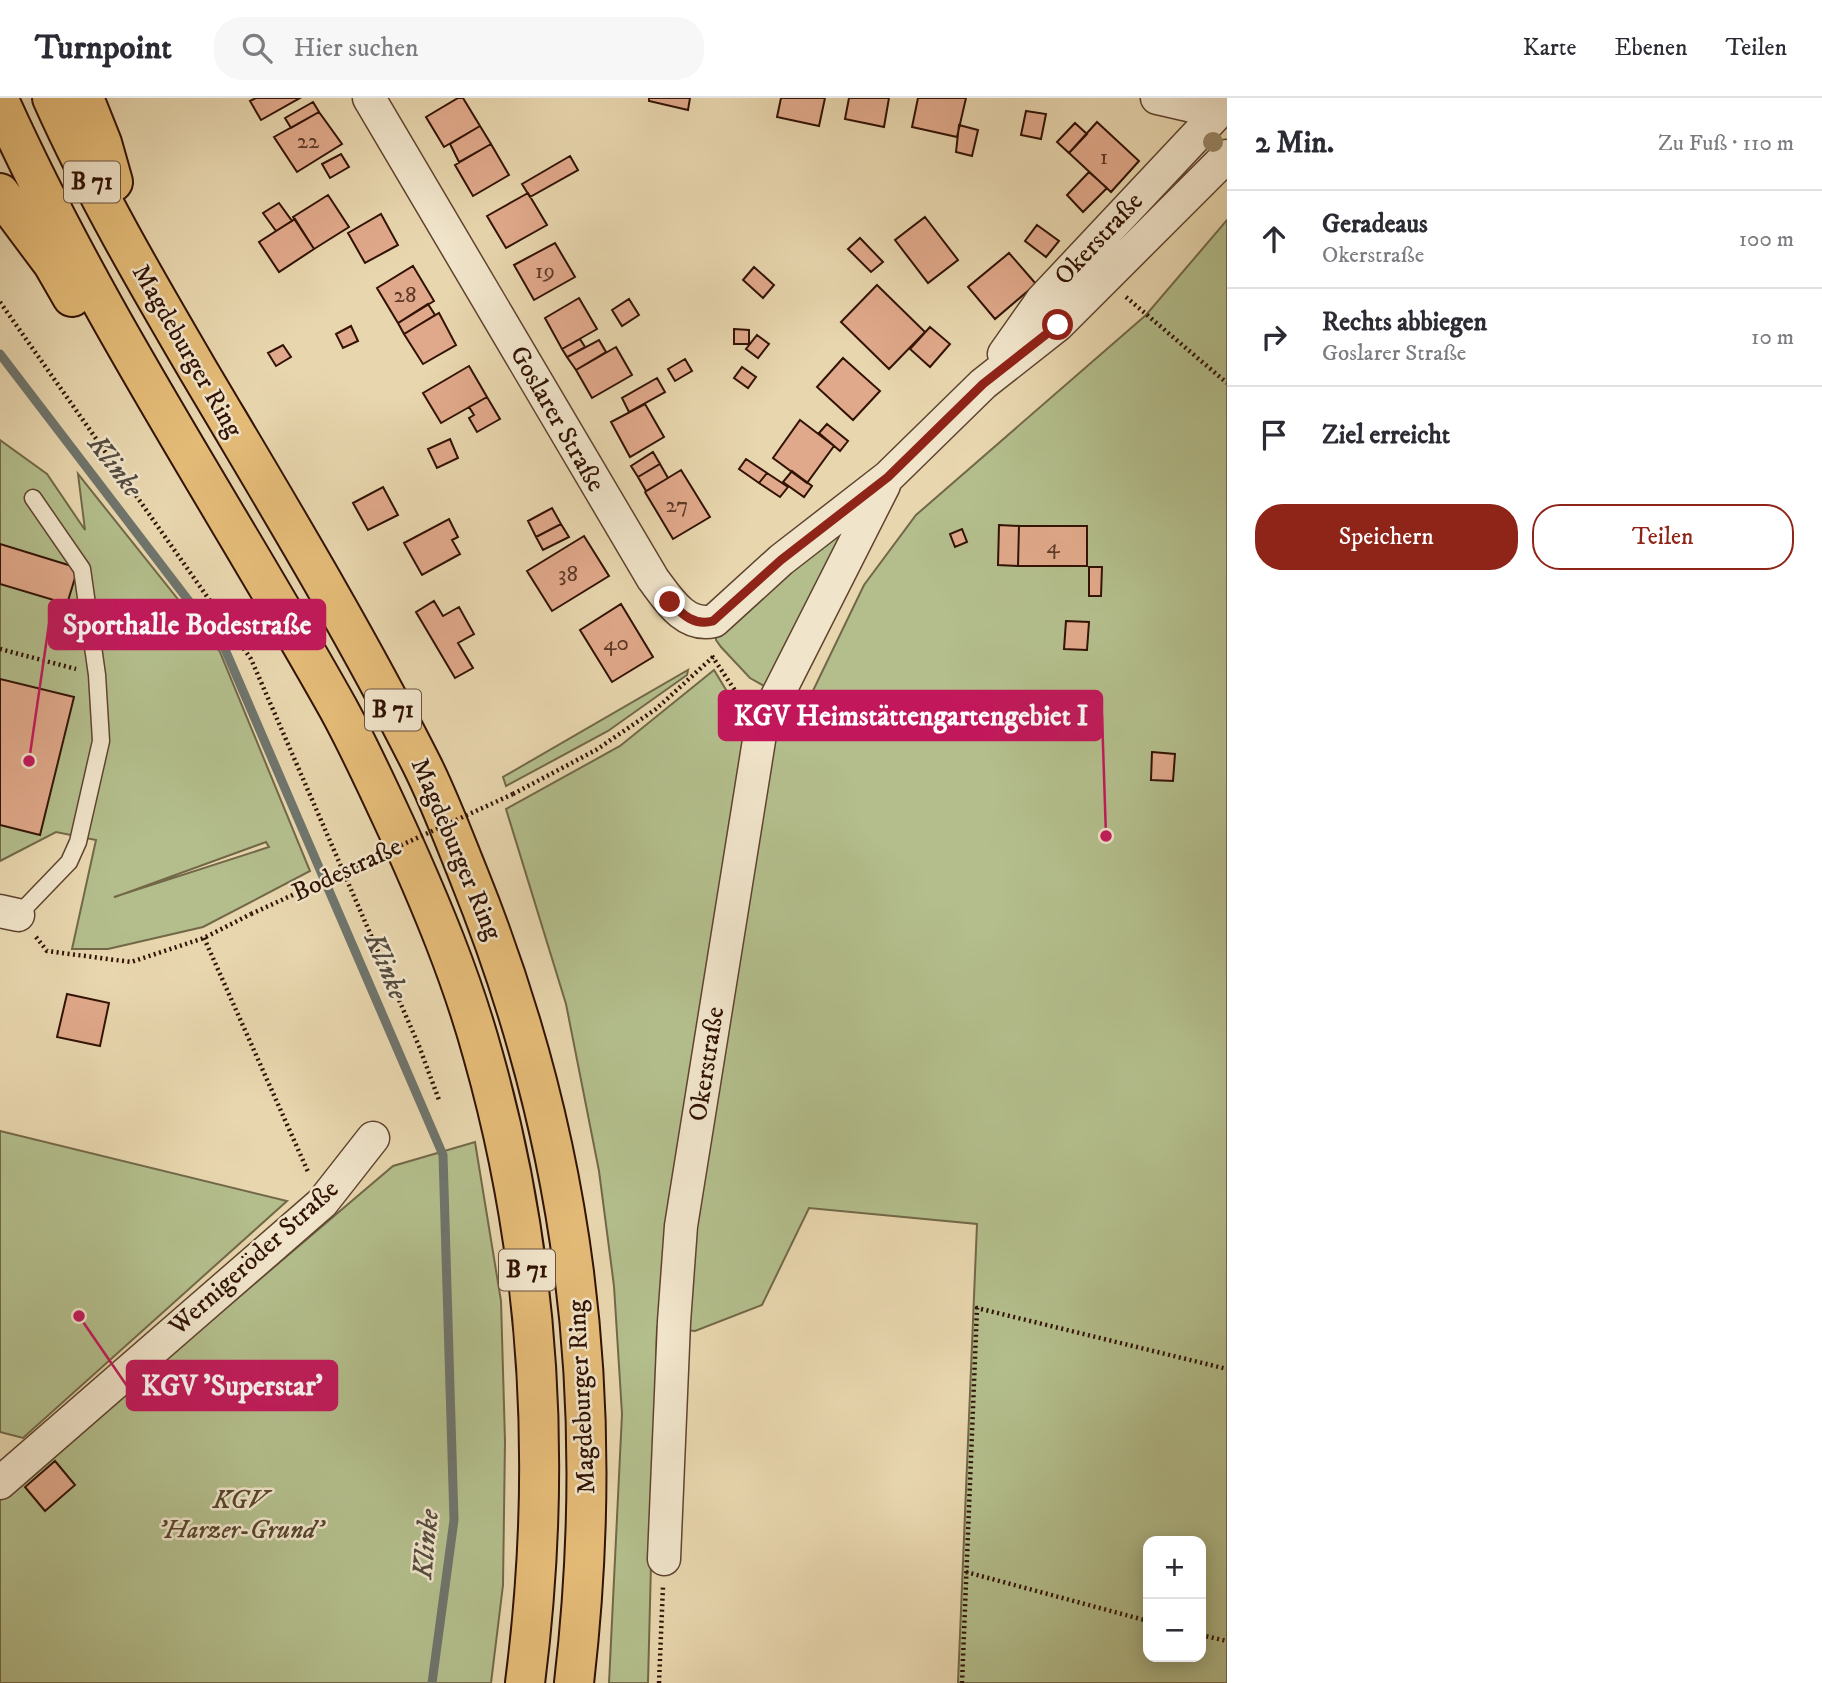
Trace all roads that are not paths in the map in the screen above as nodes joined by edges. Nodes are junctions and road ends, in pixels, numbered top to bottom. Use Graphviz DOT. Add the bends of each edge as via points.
graph roads {
  1 [pos="52,98"];
  2 [pos="84,98"];
  3 [pos="369,98"];
  4 [pos="1157,98"];
  5 [pos="0,102"];
  6 [pos="1222,108"];
  7 [pos="1227,156"];
  8 [pos="0,193"];
  9 [pos="136,264"];
  10 [pos="983,384"];
  11 [pos="888,477"];
  12 [pos="33,498"];
  13 [pos="234,530"];
  14 [pos="690,619"];
  15 [pos="9,913"];
  16 [pos="373,1138"];
  17 [pos="563,1193"];
  18 [pos="0,1483"];
  19 [pos="664,1559"];
  20 [pos="525,1683"];
  21 [pos="574,1683"];
  22 [pos="596,1683"];
  1 -- 9 [label="highway, Magdeburger Ring / B 71"];
  2 -- 9 [label="highway" via="102,143"];
  3 -- 14 [label="street, Goslarer Straße" via="653,579"];
  4 -- 6 [label="street"];
  5 -- 13 [label="highway, Magdeburger Ring / B 71" via="73,250"];
  6 -- 10 [label="street, Okerstraße" via="1042,300"];
  7 -- 10 [label="street, Okerstraße" via="1058,325"];
  8 -- 13 [label="highway" via="53,264 203,522"];
  9 -- 17 [label="highway, Magdeburger Ring / B 71" via="343,621 435,792 508,977 539,1084"];
  10 -- 11 [label="street, Okerstraße"];
  11 -- 14 [label="street, Okerstraße" via="781,560 713,621"];
  11 -- 19 [label="street, Okerstraße" via="761,728 681,1226"];
  12 -- 15 [label="lane" via="82,569 102,741 69,862"];
  13 -- 20 [label="highway, Magdeburger Ring / B 71" via="340,710 379,790 451,957 483,1054 513,1187 536,1368 540,1520"];
  16 -- 18 [label="street, Wernigeröder Straße" via="322,1203"];
  17 -- 21 [label="highway, Magdeburger Ring / B 71" via="587,1409 587,1518"];
  17 -- 22 [label="highway" via="592,1260 605,1352 607,1574"];
}
